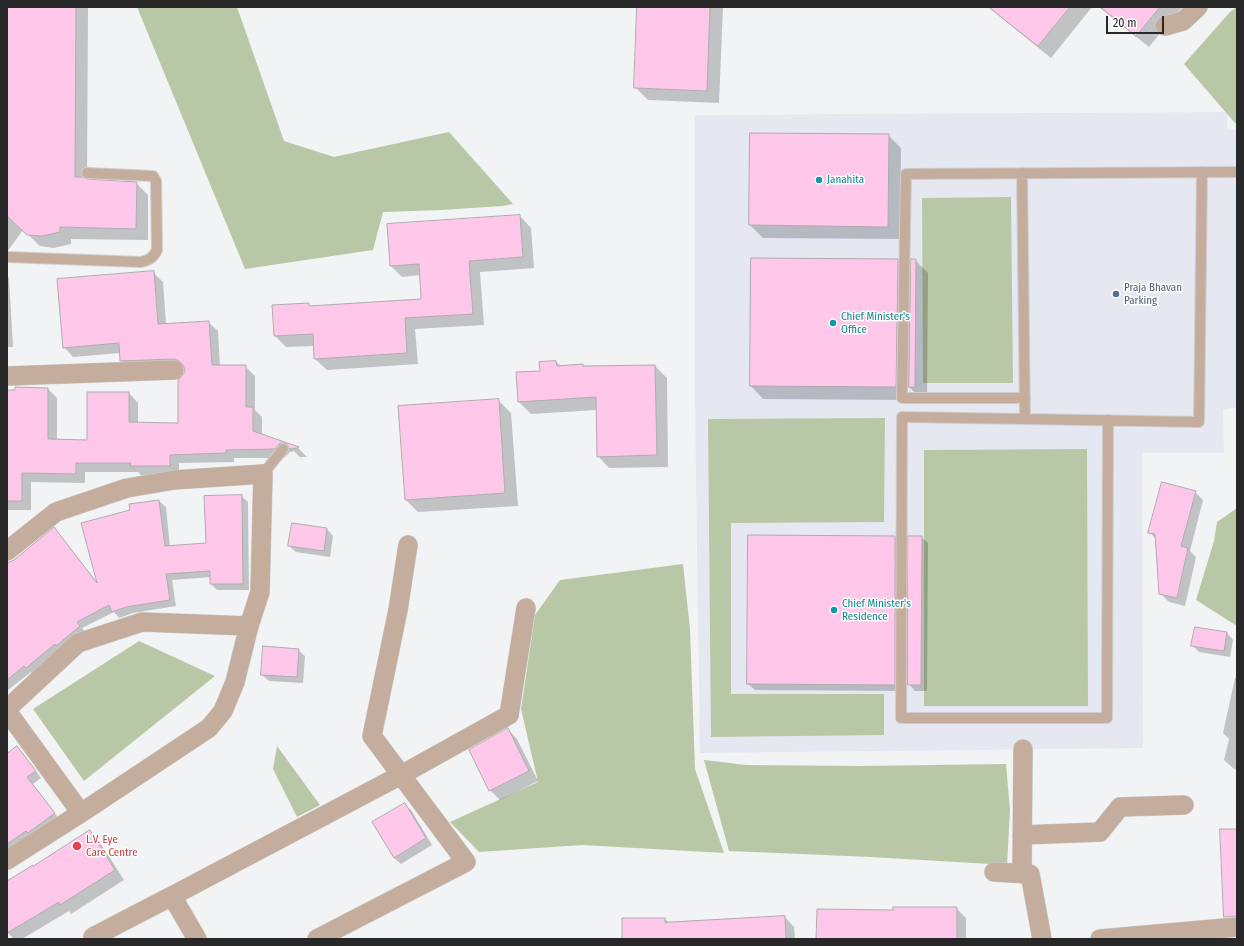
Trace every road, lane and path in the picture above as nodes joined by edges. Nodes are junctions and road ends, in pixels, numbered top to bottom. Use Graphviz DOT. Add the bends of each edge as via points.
graph roads {
  1 [pos="1198,7"];
  2 [pos="1165,26"];
  3 [pos="1202,172"];
  4 [pos="1237,172"];
  5 [pos="87,173"];
  6 [pos="1022,173"];
  7 [pos="7,257"];
  8 [pos="174,370"];
  9 [pos="7,376"];
  10 [pos="1025,398"];
  11 [pos="1025,419"];
  12 [pos="1108,420"];
  13 [pos="283,448"];
  14 [pos="263,474"];
  15 [pos="408,545"];
  16 [pos="7,551"];
  17 [pos="526,608"];
  18 [pos="249,626"];
  19 [pos="7,710"];
  20 [pos="1023,749"];
  21 [pos="401,775"];
  22 [pos="1184,805"];
  23 [pos="81,813"];
  24 [pos="1022,835"];
  25 [pos="7,860"];
  26 [pos="994,872"];
  27 [pos="1022,874"];
  28 [pos="172,896"];
  29 [pos="1237,927"];
  30 [pos="337,935"];
  31 [pos="94,939"];
  32 [pos="197,939"];
  33 [pos="317,939"];
  34 [pos="1042,939"];
  35 [pos="1100,939"];
  1 -- 2 [label="street" via="1183,21"];
  3 -- 4 [label="lane"];
  3 -- 6 [label="lane"];
  3 -- 12 [label="lane" via="1199,422"];
  5 -- 7 [label="lane" via="153,176 156,181 157,250 154,256 141,262"];
  6 -- 10 [label="lane"];
  6 -- 10 [label="lane" via="906,174 902,398"];
  8 -- 9 [label="street"];
  10 -- 11 [label="lane"];
  11 -- 12 [label="lane"];
  11 -- 12 [label="lane" via="902,417 901,718 1107,718"];
  13 -- 14 [label="lane"];
  14 -- 16 [label="street" via="174,480 127,488 56,512"];
  14 -- 18 [label="street" via="260,592"];
  15 -- 21 [label="street" via="398,610 372,736"];
  17 -- 21 [label="street" via="509,714"];
  18 -- 19 [label="street" via="142,622 86,640 78,643"];
  18 -- 23 [label="street" via="235,682 223,710 209,728"];
  19 -- 23 [label="street"];
  20 -- 24 [label="street"];
  21 -- 28 [label="street"];
  21 -- 30 [label="street" via="466,862"];
  22 -- 24 [label="street" via="1120,807 1100,832"];
  23 -- 25 [label="street"];
  24 -- 27 [label="street"];
  26 -- 27 [label="street"];
  27 -- 34 [label="street" via="1030,874"];
  28 -- 31 [label="street" via="93,937"];
  28 -- 32 [label="street"];
  29 -- 35 [label="street"];
  30 -- 33 [label="street"];
}
